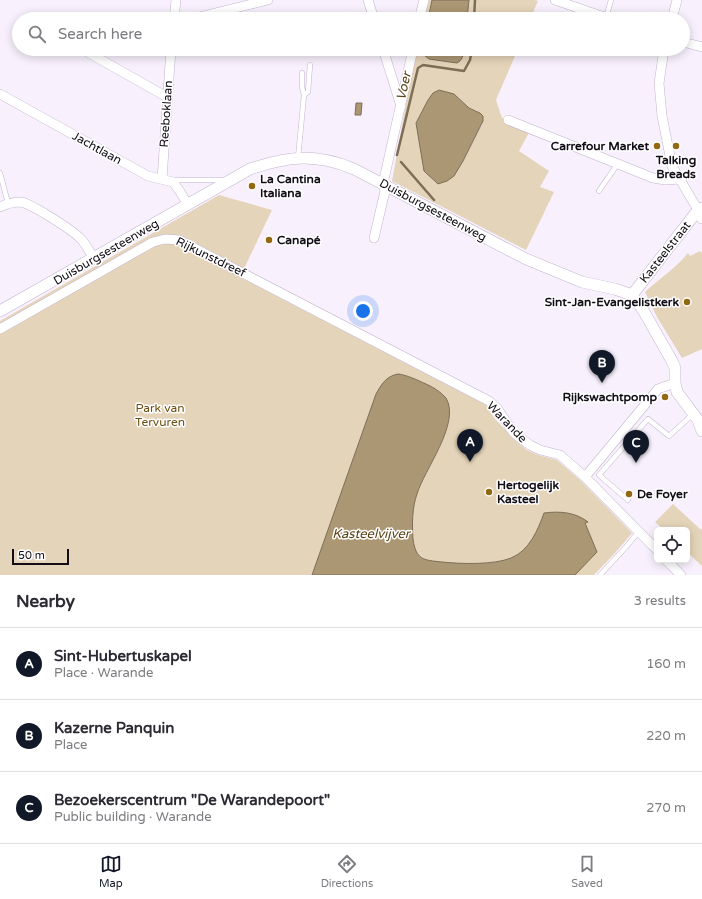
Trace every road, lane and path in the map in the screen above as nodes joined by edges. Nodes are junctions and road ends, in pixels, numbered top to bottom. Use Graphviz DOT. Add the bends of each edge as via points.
graph roads {
  1 [pos="176,0"];
  2 [pos="268,0"];
  3 [pos="368,0"];
  4 [pos="424,0"];
  5 [pos="555,0"];
  6 [pos="611,0"];
  7 [pos="677,0"];
  8 [pos="175,12"];
  9 [pos="219,12"];
  10 [pos="372,12"];
  11 [pos="421,12"];
  12 [pos="590,12"];
  13 [pos="609,12"];
  14 [pos="674,12"];
  15 [pos="690,44"];
  16 [pos="702,47"];
  17 [pos="93,56"];
  18 [pos="170,56"];
  19 [pos="385,56"];
  20 [pos="411,56"];
  21 [pos="663,56"];
  22 [pos="310,65"];
  23 [pos="302,73"];
  24 [pos="0,94"];
  25 [pos="304,95"];
  26 [pos="167,97"];
  27 [pos="400,106"];
  28 [pos="508,120"];
  29 [pos="298,158"];
  30 [pos="617,164"];
  31 [pos="0,173"];
  32 [pos="162,179"];
  33 [pos="679,179"];
  34 [pos="232,180"];
  35 [pos="172,182"];
  36 [pos="383,184"];
  37 [pos="600,191"];
  38 [pos="4,205"];
  39 [pos="188,205"];
  40 [pos="701,211"];
  41 [pos="374,238"];
  42 [pos="94,259"];
  43 [pos="632,295"];
  44 [pos="0,312"];
  45 [pos="0,329"];
  46 [pos="380,345"];
  47 [pos="675,383"];
  48 [pos="698,417"];
  49 [pos="702,431"];
  50 [pos="585,477"];
  51 [pos="628,500"];
  52 [pos="638,531"];
  53 [pos="654,547"];
  54 [pos="669,563"];
  55 [pos="600,575"];
  56 [pos="680,575"];
  1 -- 8 [label="street"];
  2 -- 9 [label="street"];
  3 -- 10 [label="street"];
  4 -- 11 [label="street"];
  5 -- 12 [label="street"];
  6 -- 13 [label="lane"];
  7 -- 14 [label="street"];
  15 -- 16 [label="street"];
  17 -- 26 [label="street"];
  18 -- 26 [label="street, Reeboklaan"];
  19 -- 27 [label="street"];
  20 -- 27 [label="street"];
  21 -- 33 [label="street" via="659,83 662,116 672,166"];
  22 -- 25 [label="lane" via="308,92"];
  23 -- 25 [label="lane"];
  24 -- 32 [label="street, Jachtlaan" via="148,176"];
  25 -- 29 [label="lane"];
  26 -- 32 [label="street, Reeboklaan"];
  27 -- 36 [label="street"];
  28 -- 30 [label="street"];
  29 -- 34 [label="street, Duisburgsesteenweg" via="273,161 250,169"];
  29 -- 36 [label="street, Duisburgsesteenweg" via="341,164"];
  30 -- 33 [label="street" via="654,178"];
  30 -- 37 [label="lane"];
  31 -- 38 [label="lane"];
  32 -- 35 [label="street, Jachtlaan"];
  33 -- 40 [label="street"];
  34 -- 35 [label="lane"];
  34 -- 39 [label="street, Duisburgsesteenweg"];
  35 -- 39 [label="street"];
  36 -- 41 [label="street" via="385,191"];
  36 -- 43 [label="street, Duisburgsesteenweg" via="548,269 586,283"];
  38 -- 42 [label="street" via="21,202 74,232"];
  39 -- 42 [label="street, Duisburgsesteenweg"];
  40 -- 43 [label="street, Kasteelstraat"];
  42 -- 44 [label="street, Duisburgsesteenweg"];
  43 -- 47 [label="street" via="672,361"];
  45 -- 46 [label="street, Rijkunstdreef" via="153,242 172,238 204,252"];
  46 -- 50 [label="street, Warande" via="489,401 519,437 540,450 560,455"];
  47 -- 48 [label="street" via="679,394"];
  47 -- 50 [label="street" via="658,389"];
  48 -- 49 [label="street"];
  48 -- 51 [label="lane" via="669,436 648,419 599,475"];
  50 -- 52 [label="street, Warande"];
  52 -- 53 [label="street, Warande"];
  52 -- 55 [label="lane"];
  54 -- 56 [label="street"];
}
